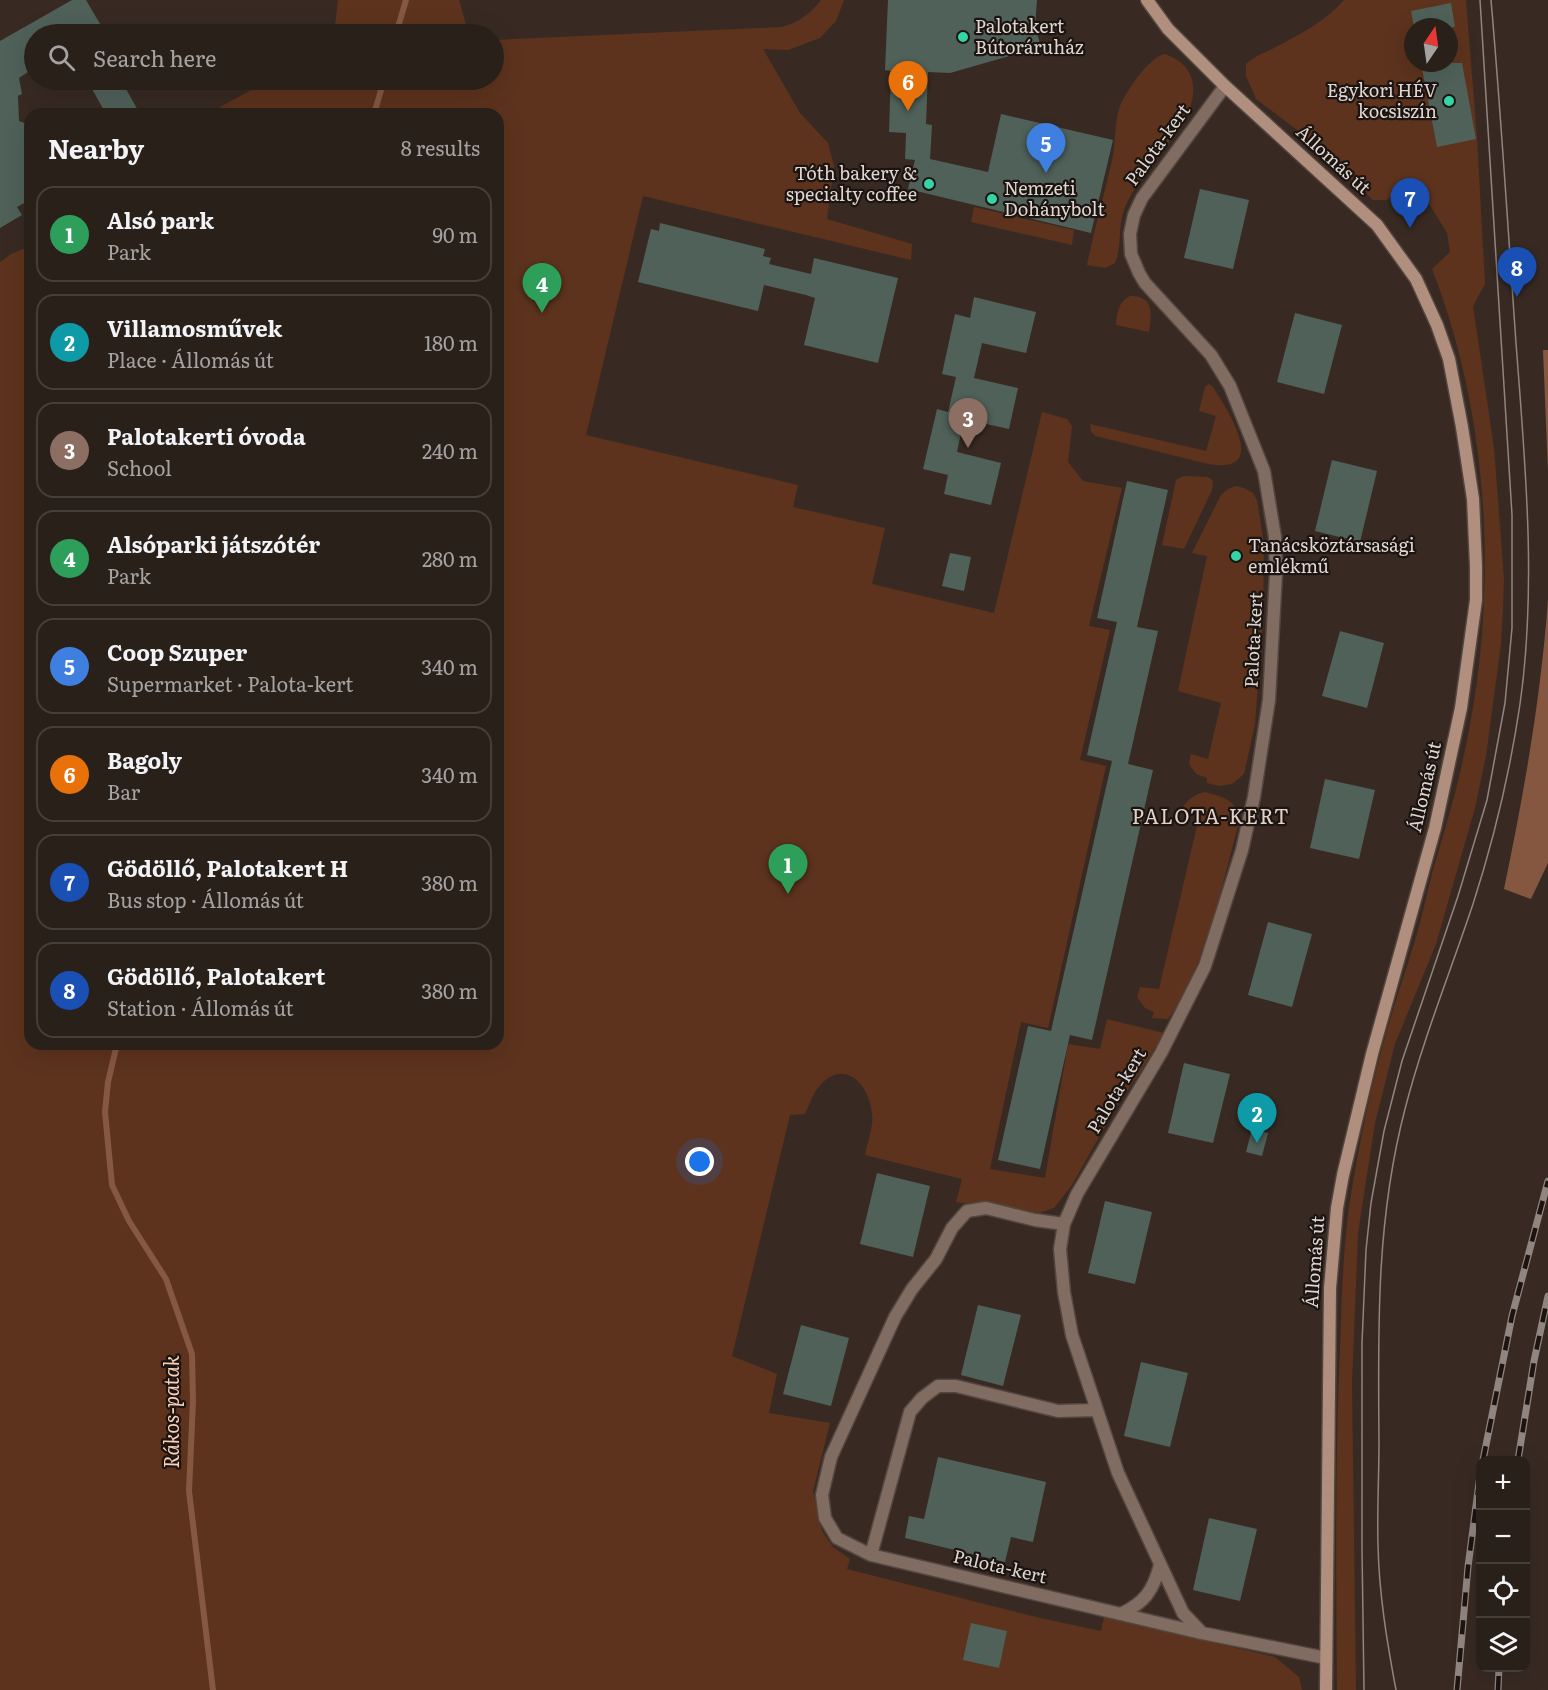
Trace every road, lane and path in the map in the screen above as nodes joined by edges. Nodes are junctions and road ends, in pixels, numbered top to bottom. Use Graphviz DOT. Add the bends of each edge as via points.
graph roads {
  1 [pos="1146,0"];
  2 [pos="1225,86"];
  3 [pos="1064,1224"];
  4 [pos="1097,1410"];
  5 [pos="871,1555"];
  6 [pos="1160,1565"];
  7 [pos="1121,1614"];
  8 [pos="1202,1633"];
  9 [pos="1326,1658"];
  10 [pos="1326,1690"];
  1 -- 2 [label="main road, Állomás út" via="1168,29"];
  2 -- 3 [label="street, Palota-kert" via="1142,198 1134,215 1130,244 1144,283 1211,355 1230,386 1264,471 1275,537 1276,573 1268,711 1242,850 1205,966 1161,1053 1077,1194"];
  2 -- 9 [label="main road, Állomás út" via="1377,225 1416,279 1449,358 1473,499 1476,600 1461,708 1435,828 1372,1054 1337,1208 1330,1288"];
  3 -- 4 [label="street, Palota-kert" via="1060,1249 1071,1335"];
  3 -- 5 [label="street, Palota-kert" via="987,1208 967,1211 895,1317 831,1457 822,1495 825,1518 837,1538"];
  4 -- 5 [label="street" via="1058,1411 956,1386 938,1386 910,1413"];
  4 -- 6 [label="street, Palota-kert" via="1118,1473"];
  5 -- 7 [label="street, Palota-kert"];
  6 -- 7 [label="street" via="1147,1596"];
  6 -- 8 [label="street, Palota-kert" via="1183,1613"];
  7 -- 8 [label="street, Palota-kert"];
  8 -- 9 [label="street, Palota-kert"];
  9 -- 10 [label="main road, Állomás út"];
}
